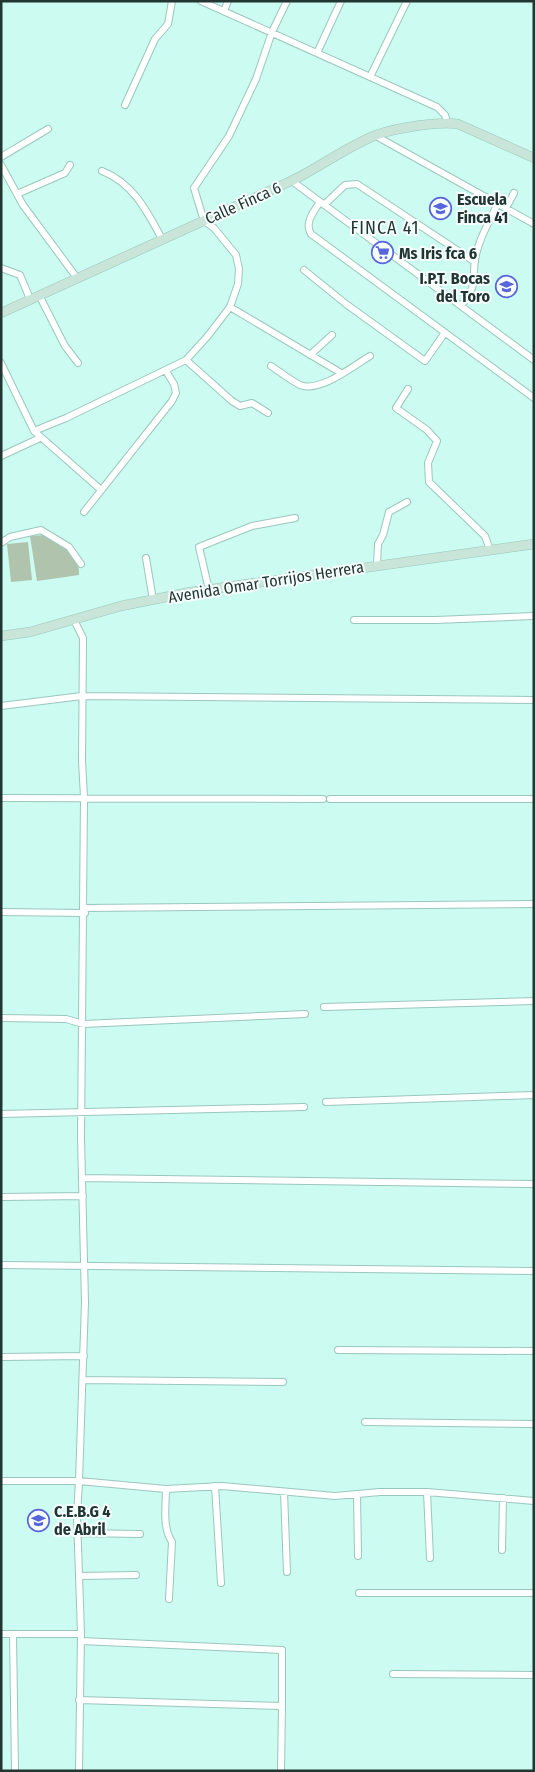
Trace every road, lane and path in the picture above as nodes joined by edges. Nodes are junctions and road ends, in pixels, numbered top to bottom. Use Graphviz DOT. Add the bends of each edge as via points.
graph roads {
  1 [pos="172,1"];
  2 [pos="201,1"];
  3 [pos="228,1"];
  4 [pos="287,1"];
  5 [pos="341,1"];
  6 [pos="407,1"];
  7 [pos="224,11"];
  8 [pos="272,32"];
  9 [pos="317,53"];
  10 [pos="370,77"];
  11 [pos="125,105"];
  12 [pos="447,122"];
  13 [pos="48,130"];
  14 [pos="376,136"];
  15 [pos="1,157"];
  16 [pos="534,158"];
  17 [pos="1,165"];
  18 [pos="70,165"];
  19 [pos="102,171"];
  20 [pos="292,180"];
  21 [pos="514,193"];
  22 [pos="17,194"];
  23 [pos="322,203"];
  24 [pos="498,203"];
  25 [pos="506,208"];
  26 [pos="204,220"];
  27 [pos="534,224"];
  28 [pos="162,239"];
  29 [pos="476,262"];
  30 [pos="1,268"];
  31 [pos="304,270"];
  32 [pos="77,278"];
  33 [pos="34,297"];
  34 [pos="461,306"];
  35 [pos="230,307"];
  36 [pos="1,313"];
  37 [pos="444,334"];
  38 [pos="332,335"];
  39 [pos="310,355"];
  40 [pos="370,356"];
  41 [pos="186,360"];
  42 [pos="534,360"];
  43 [pos="1,363"];
  44 [pos="78,363"];
  45 [pos="271,366"];
  46 [pos="166,371"];
  47 [pos="341,373"];
  48 [pos="408,389"];
  49 [pos="534,398"];
  50 [pos="268,413"];
  51 [pos="34,430"];
  52 [pos="40,438"];
  53 [pos="1,456"];
  54 [pos="100,490"];
  55 [pos="407,502"];
  56 [pos="84,512"];
  57 [pos="295,518"];
  58 [pos="1,535"];
  59 [pos="1,543"];
  60 [pos="534,544"];
  61 [pos="490,550"];
  62 [pos="146,558"];
  63 [pos="81,564"];
  64 [pos="377,565"];
  65 [pos="209,590"];
  66 [pos="153,600"];
  67 [pos="534,616"];
  68 [pos="74,620"];
  69 [pos="354,620"];
  70 [pos="1,636"];
  71 [pos="82,696"];
  72 [pos="534,700"];
  73 [pos="1,706"];
  74 [pos="84,797"];
  75 [pos="1,798"];
  76 [pos="534,799"];
  77 [pos="534,904"];
  78 [pos="84,911"];
  79 [pos="1,912"];
  80 [pos="534,1001"];
  81 [pos="324,1007"];
  82 [pos="305,1014"];
  83 [pos="1,1018"];
  84 [pos="83,1024"];
  85 [pos="534,1095"];
  86 [pos="326,1102"];
  87 [pos="304,1107"];
  88 [pos="81,1113"];
  89 [pos="1,1114"];
  90 [pos="82,1178"];
  91 [pos="534,1184"];
  92 [pos="1,1196"];
  93 [pos="83,1196"];
  94 [pos="83,1264"];
  95 [pos="1,1265"];
  96 [pos="534,1271"];
  97 [pos="338,1350"];
  98 [pos="534,1351"];
  99 [pos="84,1356"];
  100 [pos="1,1357"];
  101 [pos="83,1380"];
  102 [pos="283,1382"];
  103 [pos="365,1422"];
  104 [pos="534,1424"];
  105 [pos="1,1481"];
  106 [pos="79,1481"];
  107 [pos="215,1486"];
  108 [pos="166,1488"];
  109 [pos="284,1492"];
  110 [pos="427,1492"];
  111 [pos="357,1494"];
  112 [pos="503,1498"];
  113 [pos="534,1501"];
  114 [pos="78,1533"];
  115 [pos="140,1534"];
  116 [pos="502,1550"];
  117 [pos="358,1556"];
  118 [pos="430,1558"];
  119 [pos="287,1572"];
  120 [pos="136,1575"];
  121 [pos="80,1576"];
  122 [pos="221,1583"];
  123 [pos="359,1593"];
  124 [pos="534,1593"];
  125 [pos="169,1599"];
  126 [pos="1,1634"];
  127 [pos="13,1634"];
  128 [pos="81,1637"];
  129 [pos="393,1674"];
  130 [pos="534,1675"];
  131 [pos="79,1700"];
  132 [pos="282,1706"];
  133 [pos="15,1771"];
  134 [pos="79,1771"];
  135 [pos="281,1771"];
  1 -- 11 [label="street" via="168,24 155,39"];
  2 -- 7 [label="street"];
  3 -- 7 [label="street"];
  4 -- 8 [label="street"];
  5 -- 9 [label="street"];
  6 -- 10 [label="street"];
  7 -- 8 [label="street"];
  8 -- 9 [label="street"];
  8 -- 26 [label="street" via="256,79 229,136 194,188"];
  9 -- 10 [label="street"];
  10 -- 12 [label="street" via="437,107"];
  12 -- 14 [label="street" via="412,126"];
  12 -- 16 [label="street" via="466,126"];
  13 -- 15 [label="street"];
  14 -- 20 [label="street"];
  14 -- 24 [label="street"];
  17 -- 22 [label="street"];
  18 -- 22 [label="street" via="65,173"];
  19 -- 28 [label="street" via="134,192"];
  20 -- 23 [label="street, Calle Finca 6"];
  20 -- 26 [label="street, Calle Finca 6"];
  21 -- 25 [label="street"];
  22 -- 32 [label="street"];
  23 -- 29 [label="street" via="353,182"];
  23 -- 34 [label="street, Calle Finca 6"];
  23 -- 37 [label="street" via="309,221 311,234"];
  24 -- 25 [label="street"];
  24 -- 29 [label="street" via="476,251"];
  25 -- 27 [label="street"];
  26 -- 28 [label="street, Calle Finca 6"];
  26 -- 35 [label="street" via="236,255 238,284"];
  28 -- 32 [label="street, Calle Finca 6"];
  29 -- 34 [label="street" via="476,279"];
  30 -- 33 [label="street" via="20,275"];
  31 -- 37 [label="street" via="425,361"];
  32 -- 33 [label="street, Calle Finca 6"];
  33 -- 36 [label="street, Calle Finca 6"];
  33 -- 44 [label="street"];
  34 -- 42 [label="street, Calle Finca 6"];
  35 -- 39 [label="street"];
  35 -- 41 [label="street"];
  37 -- 49 [label="street"];
  38 -- 39 [label="street"];
  39 -- 47 [label="street"];
  40 -- 47 [label="street"];
  41 -- 46 [label="street"];
  41 -- 50 [label="street" via="232,401 240,406 252,403"];
  43 -- 51 [label="street"];
  45 -- 47 [label="street" via="307,387 317,386"];
  46 -- 51 [label="street"];
  46 -- 54 [label="street" via="176,393 172,401"];
  48 -- 61 [label="street" via="396,408 437,441 428,463 429,482 485,536"];
  51 -- 52 [label="street"];
  52 -- 53 [label="street"];
  52 -- 54 [label="street"];
  54 -- 56 [label="street"];
  55 -- 64 [label="street" via="389,512 378,544"];
  57 -- 65 [label="street" via="252,526 199,547"];
  58 -- 59 [label="street"];
  59 -- 63 [label="street" via="41,530 70,547"];
  60 -- 61 [label="street, Avenida Omar Torrijos Herrera"];
  61 -- 64 [label="street, Avenida Omar Torrijos Herrera"];
  62 -- 66 [label="street"];
  64 -- 65 [label="street, Avenida Omar Torrijos Herrera"];
  65 -- 66 [label="street, Avenida Omar Torrijos Herrera"];
  66 -- 68 [label="street, Avenida Omar Torrijos Herrera"];
  67 -- 69 [label="street"];
  68 -- 70 [label="street, Avenida Omar Torrijos Herrera"];
  68 -- 71 [label="street" via="83,638"];
  71 -- 72 [label="street"];
  71 -- 73 [label="street"];
  71 -- 74 [label="street"];
  74 -- 75 [label="street"];
  74 -- 76 [label="street"];
  74 -- 78 [label="street"];
  77 -- 78 [label="street"];
  78 -- 79 [label="street"];
  78 -- 84 [label="street"];
  80 -- 81 [label="street"];
  82 -- 84 [label="street"];
  83 -- 84 [label="street" via="66,1019"];
  84 -- 88 [label="street"];
  85 -- 86 [label="street"];
  87 -- 88 [label="street"];
  88 -- 89 [label="street"];
  88 -- 90 [label="street"];
  90 -- 91 [label="street"];
  90 -- 93 [label="street"];
  92 -- 93 [label="street"];
  93 -- 94 [label="street"];
  94 -- 95 [label="street"];
  94 -- 96 [label="street"];
  94 -- 99 [label="street"];
  97 -- 98 [label="street"];
  99 -- 100 [label="street"];
  99 -- 101 [label="street"];
  101 -- 102 [label="street"];
  101 -- 106 [label="street"];
  103 -- 104 [label="street"];
  105 -- 106 [label="street"];
  106 -- 108 [label="street"];
  106 -- 114 [label="street"];
  107 -- 108 [label="street"];
  107 -- 109 [label="street"];
  107 -- 122 [label="street"];
  108 -- 125 [label="street" via="166,1534 172,1542"];
  109 -- 111 [label="street" via="335,1496"];
  109 -- 119 [label="street"];
  110 -- 111 [label="street"];
  110 -- 112 [label="street"];
  110 -- 118 [label="street"];
  111 -- 117 [label="street"];
  112 -- 113 [label="street"];
  112 -- 116 [label="street"];
  114 -- 115 [label="street"];
  114 -- 121 [label="street"];
  120 -- 121 [label="street"];
  121 -- 128 [label="street"];
  123 -- 124 [label="street"];
  126 -- 127 [label="street"];
  127 -- 128 [label="street"];
  127 -- 133 [label="street"];
  128 -- 131 [label="street"];
  128 -- 132 [label="street" via="282,1650"];
  129 -- 130 [label="street"];
  131 -- 132 [label="street"];
  131 -- 134 [label="street"];
  132 -- 135 [label="street"];
}
